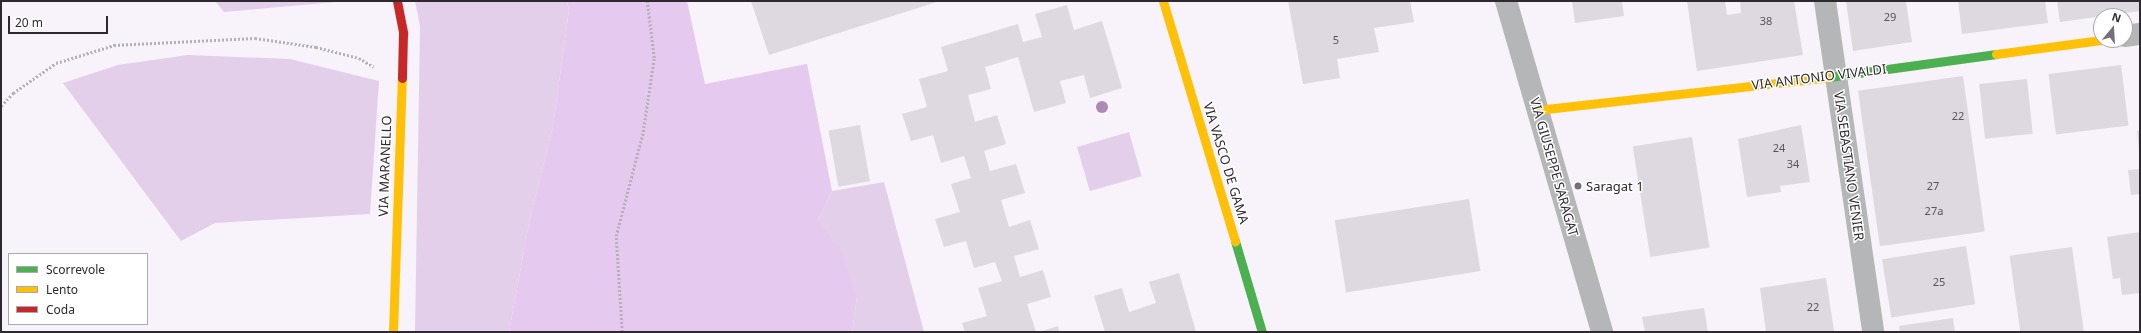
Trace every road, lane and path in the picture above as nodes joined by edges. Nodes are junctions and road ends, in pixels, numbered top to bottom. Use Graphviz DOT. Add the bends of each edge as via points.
graph roads {
  1 [pos="397,1"];
  2 [pos="647,1"];
  3 [pos="1163,1"];
  4 [pos="1506,1"];
  5 [pos="1826,1"];
  6 [pos="2093,41"];
  7 [pos="1836,76"];
  8 [pos="401,82"];
  9 [pos="1,106"];
  10 [pos="1537,110"];
  11 [pos="393,332"];
  12 [pos="622,332"];
  13 [pos="1262,332"];
  14 [pos="1602,332"];
  15 [pos="1873,332"];
  1 -- 8 [label="street, VIA MARANELLO" via="403,33"];
  2 -- 12 [label="path" via="654,58 643,132 616,236"];
  3 -- 13 [label="street, VIA VASCO DE GAMA"];
  4 -- 10 [label="street, VIA GIUSEPPE SARAGAT"];
  5 -- 7 [label="street, VIA SEBASTIANO VENIER"];
  6 -- 7 [label="street, VIA ANTONIO VIVALDI"];
  7 -- 10 [label="street, VIA ANTONIO VIVALDI"];
  7 -- 15 [label="street, VIA SEBASTIANO VENIER"];
  8 -- 9 [label="path" via="359,58 316,48 255,38 201,39 114,45 56,63 13,93"];
  8 -- 11 [label="street, VIA MARANELLO"];
  10 -- 14 [label="street, VIA GIUSEPPE SARAGAT"];
}
